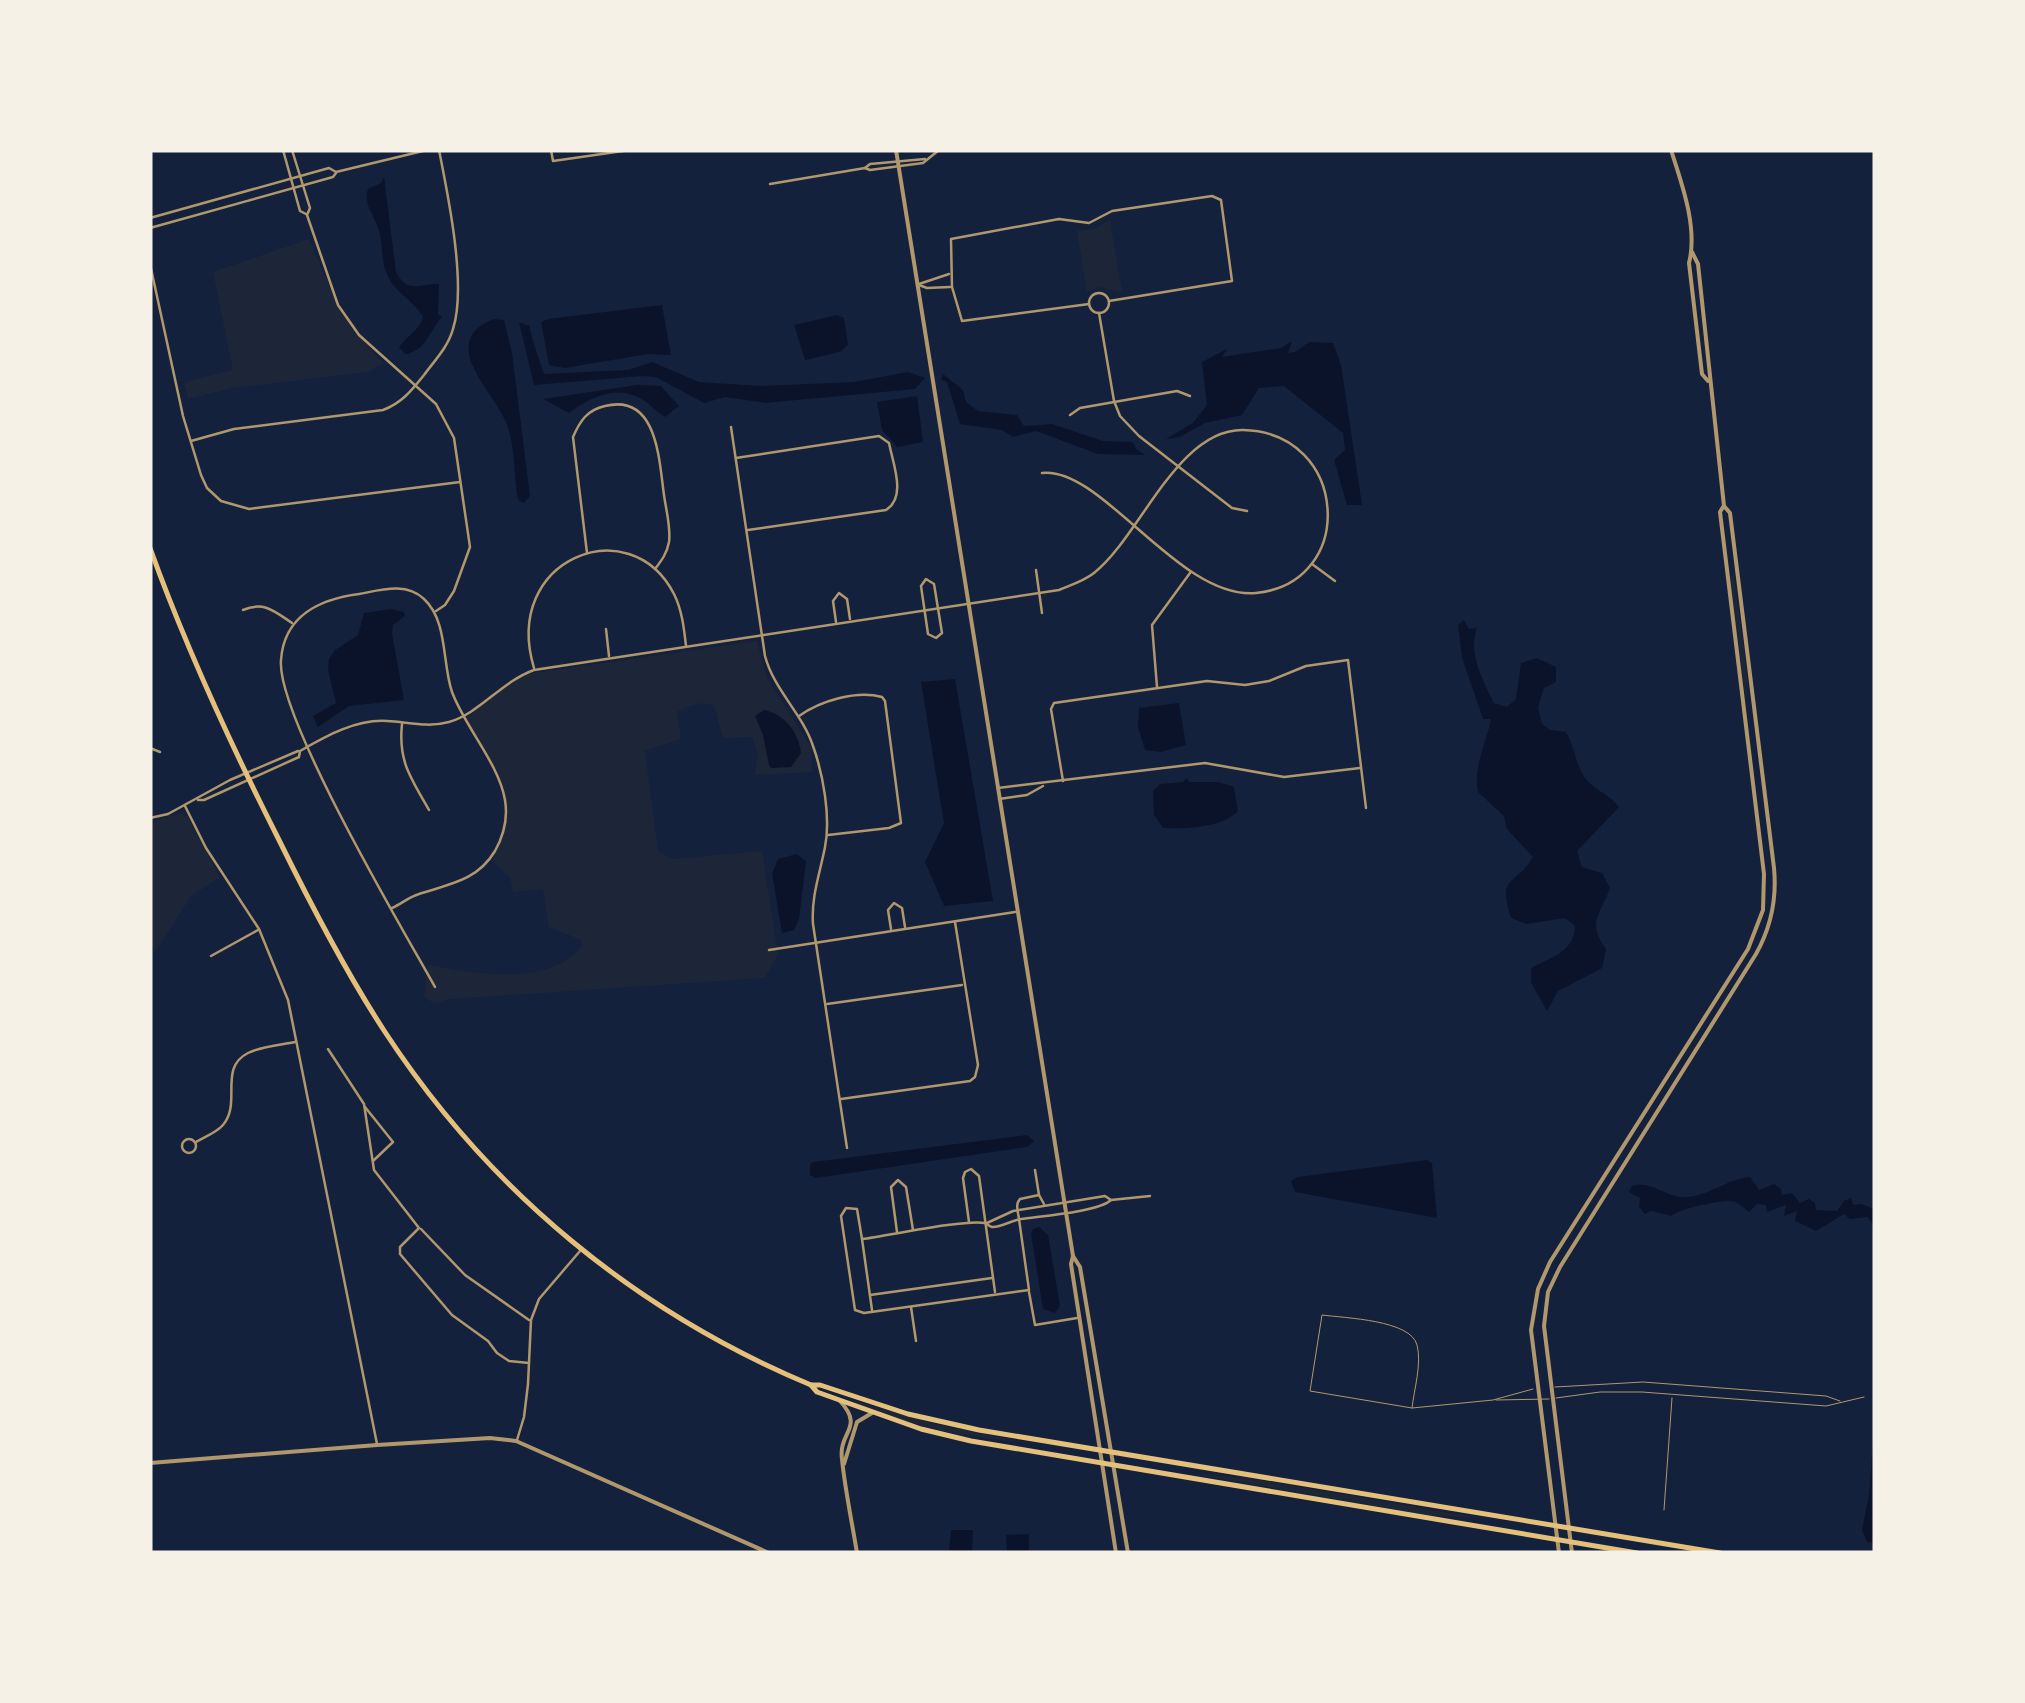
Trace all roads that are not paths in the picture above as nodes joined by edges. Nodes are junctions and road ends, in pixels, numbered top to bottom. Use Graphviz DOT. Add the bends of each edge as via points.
graph roads {
  1 [pos="284,150"];
  2 [pos="292,150"];
  3 [pos="426,150"];
  4 [pos="439,150"];
  5 [pos="551,150"];
  6 [pos="630,150"];
  7 [pos="896,150"];
  8 [pos="939,150"];
  9 [pos="1671,150"];
  10 [pos="898,164"];
  11 [pos="336,172"];
  12 [pos="300,176"];
  13 [pos="291,178"];
  14 [pos="770,184"];
  15 [pos="303,186"];
  16 [pos="294,188"];
  17 [pos="307,215"];
  18 [pos="150,218"];
  19 [pos="150,228"];
  20 [pos="150,264"];
  21 [pos="951,274"];
  22 [pos="918,285"];
  23 [pos="952,287"];
  24 [pos="1109,301"];
  25 [pos="1089,304"];
  26 [pos="1099,313"];
  27 [pos="416,385"];
  28 [pos="1190,396"];
  29 [pos="1114,401"];
  30 [pos="1070,415"];
  31 [pos="731,427"];
  32 [pos="190,442"];
  33 [pos="736,458"];
  34 [pos="1179,467"];
  35 [pos="1042,474"];
  36 [pos="462,482"];
  37 [pos="1724,506"];
  38 [pos="1248,510"];
  39 [pos="1134,526"];
  40 [pos="746,531"];
  41 [pos="150,548"];
  42 [pos="587,554"];
  43 [pos="1311,563"];
  44 [pos="655,569"];
  45 [pos="1036,570"];
  46 [pos="1191,572"];
  47 [pos="1335,581"];
  48 [pos="1039,593"];
  49 [pos="968,604"];
  50 [pos="938,608"];
  51 [pos="243,610"];
  52 [pos="924,610"];
  53 [pos="434,612"];
  54 [pos="1042,613"];
  55 [pos="850,621"];
  56 [pos="294,624"];
  57 [pos="836,624"];
  58 [pos="606,629"];
  59 [pos="761,635"];
  60 [pos="686,646"];
  61 [pos="610,658"];
  62 [pos="534,670"];
  63 [pos="1157,687"];
  64 [pos="464,716"];
  65 [pos="799,716"];
  66 [pos="402,723"];
  67 [pos="309,746"];
  68 [pos="150,748"];
  69 [pos="160,752"];
  70 [pos="1362,767"];
  71 [pos="247,777"];
  72 [pos="1063,782"];
  73 [pos="1044,785"];
  74 [pos="998,788"];
  75 [pos="999,800"];
  76 [pos="186,806"];
  77 [pos="1366,808"];
  78 [pos="429,810"];
  79 [pos="150,818"];
  80 [pos="826,836"];
  81 [pos="392,908"];
  82 [pos="1017,912"];
  83 [pos="955,922"];
  84 [pos="259,929"];
  85 [pos="905,929"];
  86 [pos="892,931"];
  87 [pos="816,942"];
  88 [pos="769,950"];
  89 [pos="212,956"];
  90 [pos="964,984"];
  91 [pos="435,986"];
  92 [pos="825,1004"];
  93 [pos="297,1042"];
  94 [pos="328,1049"];
  95 [pos="840,1099"];
  96 [pos="364,1104"];
  97 [pos="196,1142"];
  98 [pos="847,1148"];
  99 [pos="372,1162"];
  100 [pos="1035,1170"];
  101 [pos="1038,1195"];
  102 [pos="1150,1196"];
  103 [pos="1111,1200"];
  104 [pos="1064,1204"];
  105 [pos="1050,1206"];
  106 [pos="1018,1211"];
  107 [pos="1066,1212"];
  108 [pos="1005,1214"];
  109 [pos="1019,1219"];
  110 [pos="1008,1221"];
  111 [pos="986,1223"];
  112 [pos="970,1224"];
  113 [pos="419,1228"];
  114 [pos="913,1232"];
  115 [pos="897,1234"];
  116 [pos="862,1239"];
  117 [pos="581,1250"];
  118 [pos="1073,1256"];
  119 [pos="993,1278"];
  120 [pos="1029,1290"];
  121 [pos="870,1295"];
  122 [pos="995,1295"];
  123 [pos="911,1306"];
  124 [pos="872,1311"];
  125 [pos="1080,1318"];
  126 [pos="530,1320"];
  127 [pos="1035,1325"];
  128 [pos="1026,1326"];
  129 [pos="916,1341"];
  130 [pos="529,1363"];
  131 [pos="811,1386"];
  132 [pos="1551,1388"];
  133 [pos="1538,1389"];
  134 [pos="1672,1394"];
  135 [pos="1864,1397"];
  136 [pos="1552,1398"];
  137 [pos="1493,1400"];
  138 [pos="1540,1400"];
  139 [pos="840,1401"];
  140 [pos="1840,1401"];
  141 [pos="1412,1408"];
  142 [pos="872,1413"];
  143 [pos="516,1441"];
  144 [pos="378,1445"];
  145 [pos="1100,1450"];
  146 [pos="1112,1452"];
  147 [pos="150,1463"];
  148 [pos="844,1464"];
  149 [pos="1102,1464"];
  150 [pos="1114,1466"];
  151 [pos="1664,1510"];
  152 [pos="1555,1526"];
  153 [pos="1569,1528"];
  154 [pos="1557,1540"];
  155 [pos="1571,1542"];
  156 [pos="769,1553"];
  157 [pos="857,1553"];
  158 [pos="1116,1553"];
  159 [pos="1128,1553"];
  160 [pos="1559,1553"];
  161 [pos="1572,1553"];
  162 [pos="1638,1553"];
  163 [pos="1720,1553"];
  1 -- 13 [label="street"];
  2 -- 12 [label="street"];
  3 -- 11 [label="street"];
  4 -- 27 [label="street" via="458,310 445,347"];
  5 -- 6 [label="street" via="553,161"];
  7 -- 10 [label="street"];
  8 -- 10 [label="street" via="926,160"];
  9 -- 37 [label="street" via="1685,196 1702,374"];
  10 -- 14 [label="street"];
  10 -- 22 [label="street"];
  11 -- 12 [label="street"];
  11 -- 15 [label="street"];
  12 -- 13 [label="street"];
  12 -- 15 [label="street"];
  13 -- 16 [label="street"];
  13 -- 18 [label="street"];
  15 -- 16 [label="street"];
  15 -- 17 [label="street"];
  16 -- 17 [label="street"];
  16 -- 19 [label="street"];
  17 -- 27 [label="street" via="338,304 359,334"];
  20 -- 32 [label="street"];
  21 -- 22 [label="street"];
  21 -- 23 [label="street"];
  21 -- 24 [label="street" via="949,246 956,236 1059,219 1089,223 1112,212 1212,196 1222,200 1232,282"];
  22 -- 23 [label="street"];
  22 -- 49 [label="street"];
  23 -- 25 [label="street" via="966,322"];
  24 -- 25 [label="street" via="1098,292"];
  24 -- 26 [label="street"];
  25 -- 26 [label="street"];
  26 -- 29 [label="street"];
  27 -- 32 [label="street" via="383,410 234,429"];
  27 -- 36 [label="street" via="448,423"];
  28 -- 29 [label="street" via="1176,391"];
  29 -- 30 [label="street"];
  29 -- 34 [label="street" via="1126,425"];
  31 -- 33 [label="street"];
  32 -- 36 [label="street" via="207,488 240,508"];
  33 -- 40 [label="street"];
  33 -- 40 [label="street" via="880,436 889,443 898,496 886,510"];
  34 -- 38 [label="street" via="1232,508"];
  34 -- 39 [label="street"];
  34 -- 43 [label="street" via="1198,446 1238,430 1291,443 1317,470 1328,504 1329,522"];
  35 -- 39 [label="street" via="1062,474"];
  36 -- 53 [label="street" via="467,563 446,604"];
  37 -- 132 [label="street" via="1774,868 1772,916 1747,970 1550,1285 1544,1318"];
  37 -- 133 [label="street" via="1763,910 1748,949 1544,1275 1532,1322"];
  39 -- 46 [label="street"];
  39 -- 48 [label="street" via="1092,575"];
  40 -- 59 [label="street"];
  41 -- 71 [label="main road"];
  42 -- 44 [label="street" via="616,552"];
  42 -- 44 [label="street" via="574,437 590,412 626,406 643,416 656,439 670,538"];
  42 -- 62 [label="street" via="558,566 537,591 528,624"];
  43 -- 46 [label="street" via="1290,582 1256,592 1221,588"];
  43 -- 47 [label="street"];
  44 -- 60 [label="street" via="675,596"];
  45 -- 48 [label="street"];
  46 -- 63 [label="street" via="1152,625"];
  48 -- 49 [label="street"];
  48 -- 54 [label="street"];
  49 -- 50 [label="street"];
  49 -- 74 [label="street"];
  50 -- 52 [label="street"];
  50 -- 52 [label="street" via="942,633 936,638 928,634"];
  50 -- 52 [label="street" via="934,584 926,578"];
  51 -- 56 [label="street" via="267,606"];
  52 -- 55 [label="street"];
  53 -- 56 [label="street" via="418,594 400,588 332,598"];
  53 -- 64 [label="street"];
  55 -- 57 [label="street"];
  55 -- 57 [label="street" via="847,599 838,594"];
  56 -- 67 [label="street" via="283,644 281,680"];
  57 -- 59 [label="street"];
  58 -- 61 [label="street"];
  59 -- 60 [label="street"];
  59 -- 65 [label="street" via="767,666"];
  60 -- 61 [label="street"];
  61 -- 62 [label="street"];
  62 -- 64 [label="street"];
  63 -- 70 [label="street" via="1269,681 1348,660"];
  63 -- 72 [label="street" via="1054,703"];
  64 -- 66 [label="street" via="439,724"];
  64 -- 81 [label="street" via="503,791 502,838 471,877"];
  65 -- 80 [label="street" via="814,748"];
  65 -- 80 [label="street" via="825,702 872,695 884,701 900,823"];
  66 -- 67 [label="street" via="356,724"];
  66 -- 78 [label="street" via="403,764"];
  67 -- 71 [label="street"];
  67 -- 81 [label="street"];
  68 -- 69 [label="street"];
  70 -- 72 [label="street" via="1284,777 1206,763"];
  70 -- 77 [label="street"];
  71 -- 76 [label="street"];
  71 -- 117 [label="main road" via="354,980 409,1068 491,1167"];
  72 -- 73 [label="street"];
  73 -- 74 [label="street"];
  73 -- 75 [label="street"];
  74 -- 75 [label="street"];
  75 -- 82 [label="street"];
  76 -- 79 [label="street"];
  76 -- 84 [label="street"];
  80 -- 87 [label="street" via="814,897"];
  81 -- 91 [label="street"];
  82 -- 83 [label="street"];
  82 -- 104 [label="street"];
  83 -- 85 [label="street"];
  83 -- 90 [label="street"];
  84 -- 89 [label="street"];
  84 -- 93 [label="street" via="281,978"];
  85 -- 86 [label="street"];
  85 -- 86 [label="street" via="902,908 894,903 888,910"];
  86 -- 87 [label="street"];
  87 -- 88 [label="street"];
  87 -- 92 [label="street"];
  90 -- 92 [label="street"];
  90 -- 95 [label="street" via="975,1077"];
  92 -- 95 [label="street"];
  93 -- 97 [label="street" via="241,1058 232,1071 226,1119"];
  93 -- 144 [label="street"];
  94 -- 96 [label="street"];
  95 -- 98 [label="street"];
  96 -- 99 [label="street"];
  96 -- 99 [label="street" via="393,1142"];
  99 -- 113 [label="street" via="382,1185"];
  100 -- 101 [label="street"];
  101 -- 105 [label="street"];
  101 -- 106 [label="street" via="1020,1198"];
  102 -- 103 [label="street"];
  103 -- 104 [label="street"];
  103 -- 107 [label="street"];
  104 -- 105 [label="street"];
  104 -- 107 [label="street"];
  105 -- 106 [label="street"];
  106 -- 108 [label="street"];
  106 -- 109 [label="street"];
  107 -- 109 [label="street"];
  107 -- 118 [label="street"];
  108 -- 110 [label="street"];
  108 -- 111 [label="street"];
  109 -- 110 [label="street"];
  109 -- 120 [label="street"];
  110 -- 111 [label="street"];
  111 -- 112 [label="street"];
  111 -- 112 [label="street" via="971,1169 963,1178"];
  111 -- 119 [label="street"];
  112 -- 114 [label="street"];
  113 -- 126 [label="street" via="464,1276"];
  113 -- 130 [label="street" via="400,1246 407,1264 497,1353"];
  114 -- 115 [label="street"];
  114 -- 115 [label="street" via="906,1187 898,1180 891,1187"];
  115 -- 116 [label="street"];
  116 -- 121 [label="street"];
  116 -- 124 [label="street" via="857,1209 844,1209 854,1308"];
  117 -- 126 [label="street"];
  117 -- 131 [label="main road" via="685,1323"];
  118 -- 125 [label="street"];
  118 -- 146 [label="street"];
  119 -- 121 [label="street"];
  119 -- 122 [label="street"];
  120 -- 122 [label="street"];
  120 -- 127 [label="street"];
  121 -- 124 [label="street"];
  122 -- 123 [label="street"];
  123 -- 124 [label="street"];
  123 -- 129 [label="street"];
  125 -- 127 [label="street"];
  125 -- 145 [label="street"];
  126 -- 130 [label="street"];
  127 -- 128 [label="street"];
  130 -- 143 [label="street"];
  131 -- 139 [label="main road"];
  131 -- 145 [label="main road" via="956,1425"];
  132 -- 136 [label="street"];
  132 -- 140 [label="lane" via="1643,1382"];
  133 -- 137 [label="lane"];
  133 -- 138 [label="street"];
  134 -- 136 [label="lane"];
  134 -- 140 [label="lane" via="1826,1406"];
  134 -- 151 [label="lane"];
  135 -- 140 [label="lane"];
  136 -- 138 [label="lane"];
  136 -- 153 [label="street"];
  137 -- 138 [label="lane"];
  137 -- 141 [label="lane"];
  138 -- 152 [label="street"];
  139 -- 142 [label="main road"];
  139 -- 148 [label="street" via="852,1421"];
  141 -- 141 [label="lane" via="1310,1391 1322,1315 1394,1326 1413,1336 1418,1348"];
  142 -- 148 [label="street" via="856,1422"];
  142 -- 149 [label="main road" via="982,1444"];
  143 -- 144 [label="street"];
  143 -- 156 [label="street"];
  144 -- 147 [label="street"];
  145 -- 146 [label="main road"];
  145 -- 149 [label="street"];
  146 -- 150 [label="street"];
  146 -- 152 [label="main road"];
  148 -- 157 [label="street"];
  149 -- 150 [label="main road"];
  149 -- 158 [label="street"];
  150 -- 154 [label="main road"];
  150 -- 159 [label="street"];
  152 -- 153 [label="main road"];
  152 -- 154 [label="street"];
  153 -- 155 [label="street"];
  153 -- 163 [label="main road"];
  154 -- 155 [label="main road"];
  154 -- 160 [label="street"];
  155 -- 161 [label="street"];
  155 -- 162 [label="main road"];
}
